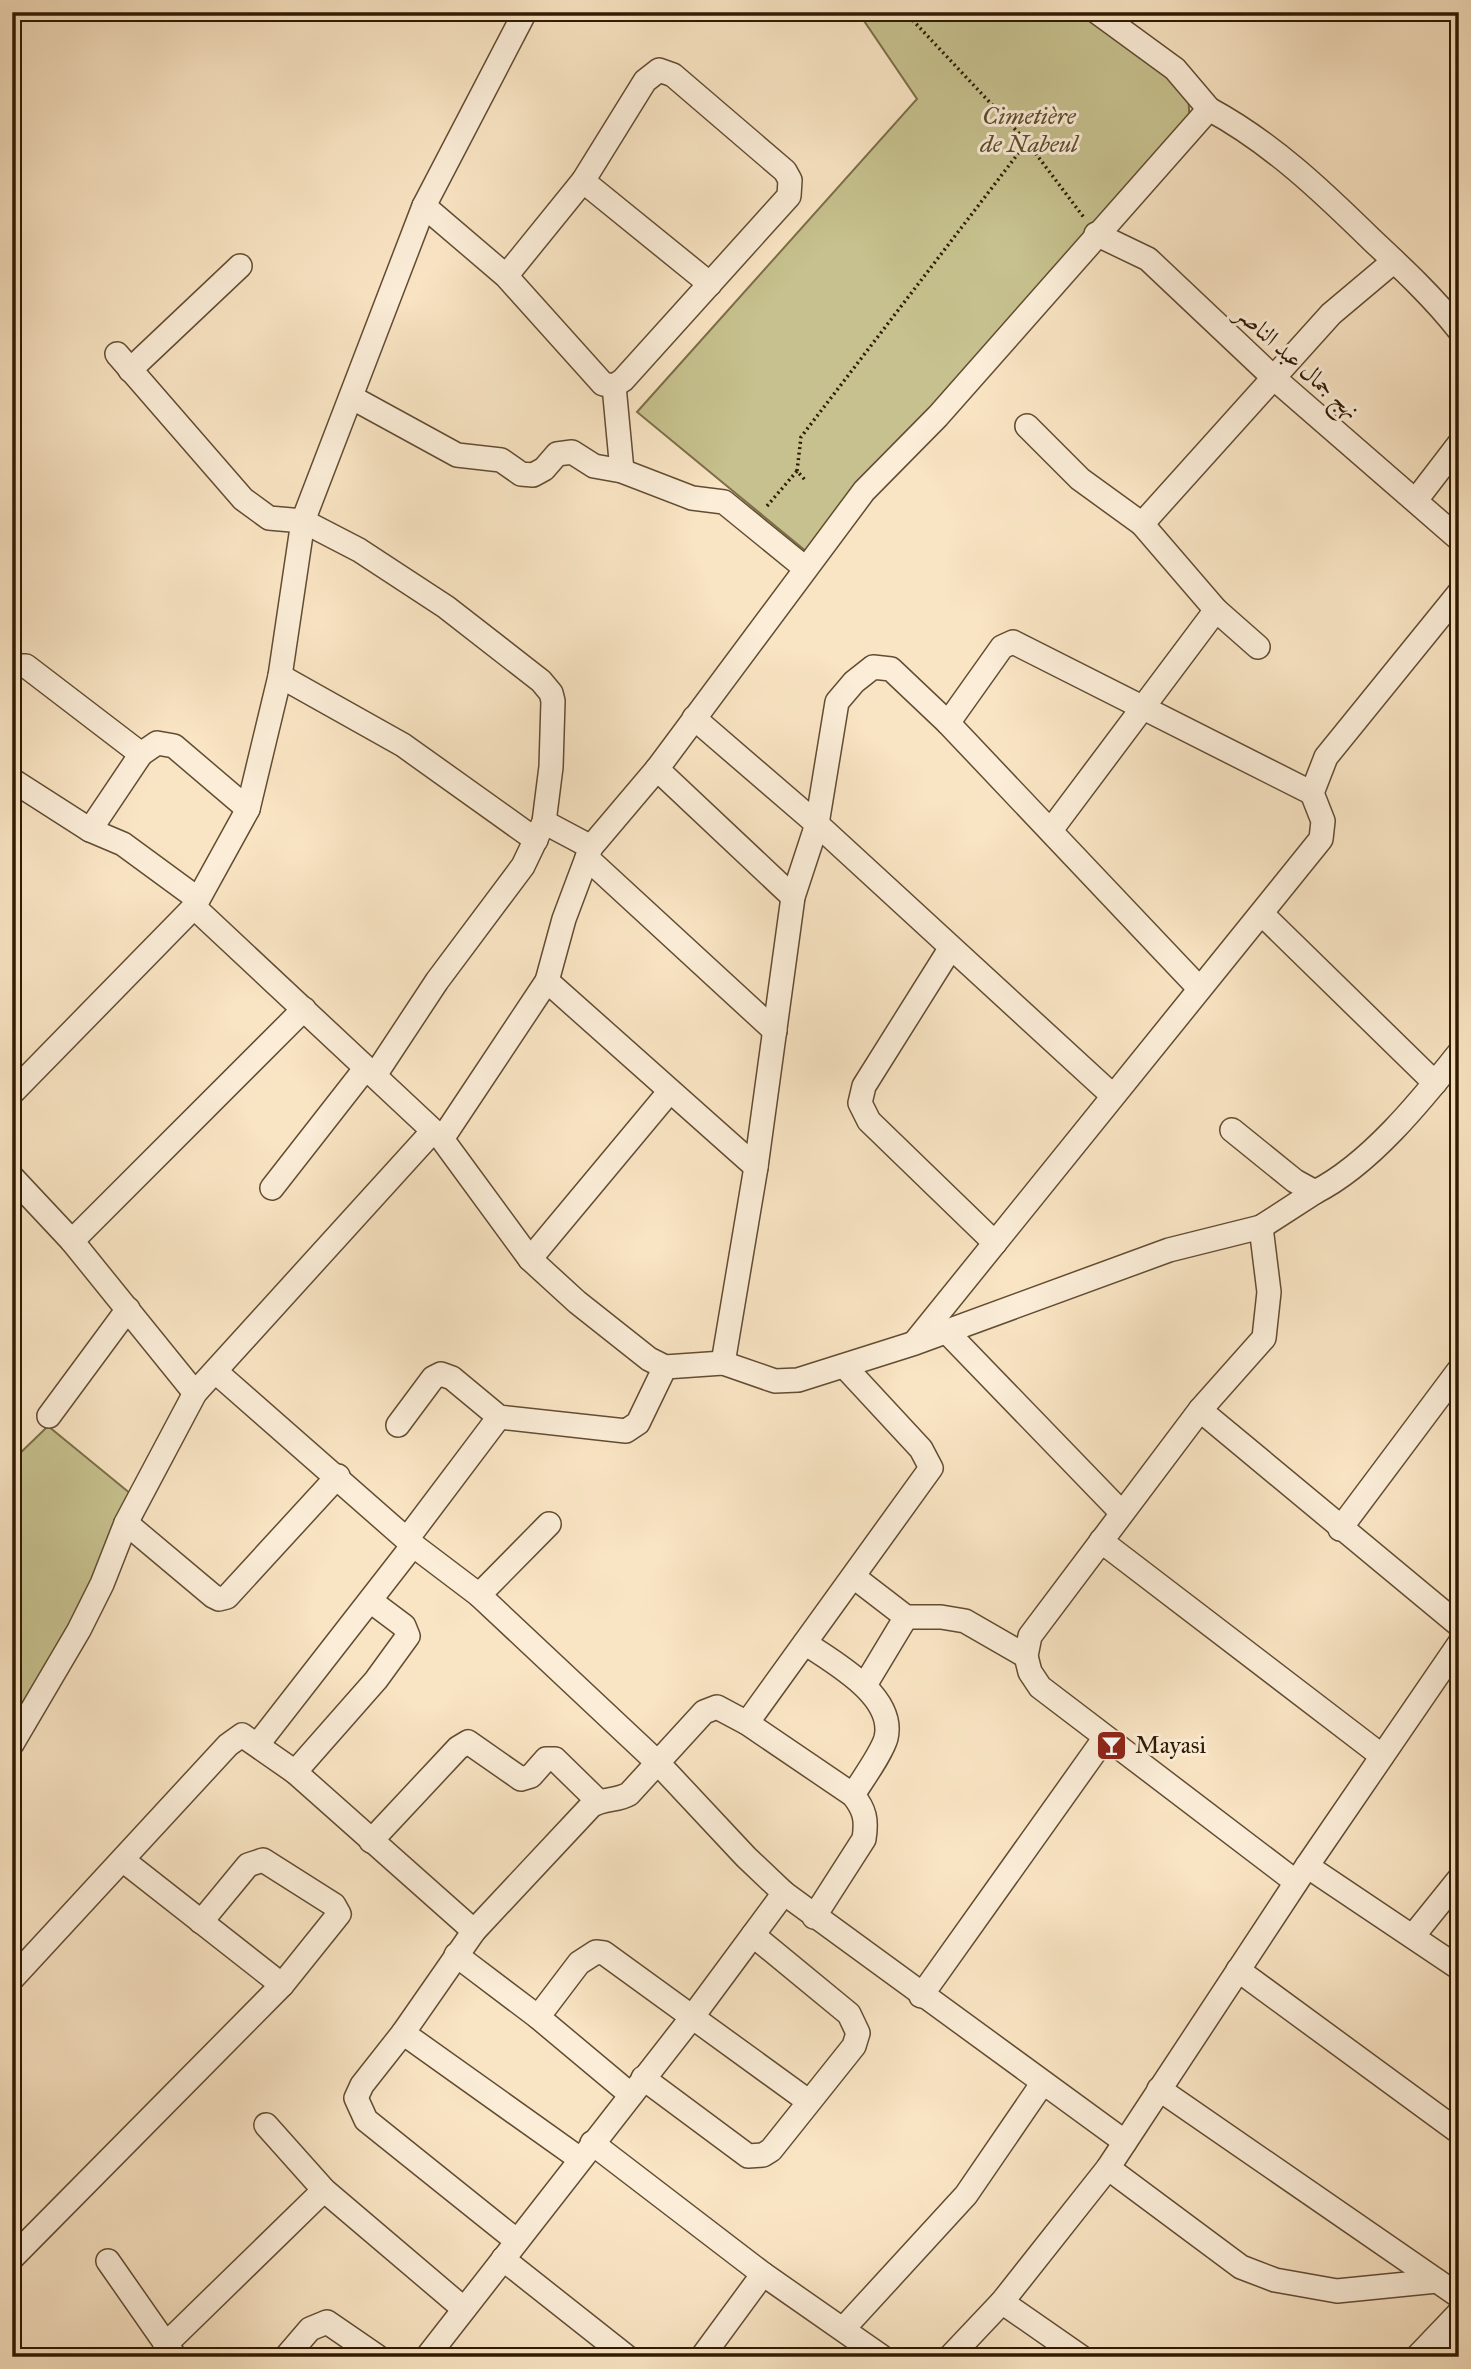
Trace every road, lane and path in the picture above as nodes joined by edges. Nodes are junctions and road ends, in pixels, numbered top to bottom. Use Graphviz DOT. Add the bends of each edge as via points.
graph roads {
  1 [pos="525,12"];
  2 [pos="905,12"];
  3 [pos="1097,12"];
  4 [pos="1209,109"];
  5 [pos="1027,142"];
  6 [pos="583,181"];
  7 [pos="424,206"];
  8 [pos="1096,234"];
  9 [pos="1394,261"];
  10 [pos="240,266"];
  11 [pos="506,276"];
  12 [pos="710,284"];
  13 [pos="1459,330"];
  14 [pos="1275,379"];
  15 [pos="614,386"];
  16 [pos="351,397"];
  17 [pos="1027,426"];
  18 [pos="1459,444"];
  19 [pos="622,471"];
  20 [pos="797,471"];
  21 [pos="806,481"];
  22 [pos="1416,500"];
  23 [pos="767,506"];
  24 [pos="303,521"];
  25 [pos="1142,524"];
  26 [pos="1459,539"];
  27 [pos="805,568"];
  28 [pos="1459,593"];
  29 [pos="1216,610"];
  30 [pos="1258,647"];
  31 [pos="12,666"];
  32 [pos="280,676"];
  33 [pos="1144,710"];
  34 [pos="694,718"];
  35 [pos="948,723"];
  36 [pos="141,754"];
  37 [pos="657,769"];
  38 [pos="12,780"];
  39 [pos="1312,793"];
  40 [pos="248,809"];
  41 [pos="817,824"];
  42 [pos="1051,830"];
  43 [pos="90,831"];
  44 [pos="540,831"];
  45 [pos="589,853"];
  46 [pos="793,897"];
  47 [pos="196,903"];
  48 [pos="1262,914"];
  49 [pos="950,949"];
  50 [pos="547,981"];
  51 [pos="1199,988"];
  52 [pos="304,1009"];
  53 [pos="775,1031"];
  54 [pos="1459,1054"];
  55 [pos="370,1072"];
  56 [pos="1436,1083"];
  57 [pos="670,1091"];
  58 [pos="12,1093"];
  59 [pos="1112,1095"];
  60 [pos="1232,1130"];
  61 [pos="437,1135"];
  62 [pos="756,1167"];
  63 [pos="12,1177"];
  64 [pos="272,1188"];
  65 [pos="1315,1192"];
  66 [pos="1261,1227"];
  67 [pos="72,1241"];
  68 [pos="995,1243"];
  69 [pos="530,1259"];
  70 [pos="128,1309"];
  71 [pos="946,1331"];
  72 [pos="915,1343"];
  73 [pos="723,1363"];
  74 [pos="665,1367"];
  75 [pos="845,1367"];
  76 [pos="1459,1370"];
  77 [pos="216,1371"];
  78 [pos="195,1393"];
  79 [pos="1200,1409"];
  80 [pos="49,1416"];
  81 [pos="499,1417"];
  82 [pos="398,1424"];
  83 [pos="338,1476"];
  84 [pos="1122,1513"];
  85 [pos="126,1523"];
  86 [pos="549,1524"];
  87 [pos="1340,1529"];
  88 [pos="1101,1541"];
  89 [pos="410,1542"];
  90 [pos="854,1577"];
  91 [pos="479,1595"];
  92 [pos="372,1602"];
  93 [pos="906,1617"];
  94 [pos="1459,1625"];
  95 [pos="805,1643"];
  96 [pos="1459,1644"];
  97 [pos="1026,1656"];
  98 [pos="865,1685"];
  99 [pos="747,1723"];
  100 [pos="1104,1739"];
  101 [pos="12,1744"];
  102 [pos="258,1744"];
  103 [pos="1382,1756"];
  104 [pos="658,1762"];
  105 [pos="295,1772"];
  106 [pos="853,1795"];
  107 [pos="598,1801"];
  108 [pos="371,1842"];
  109 [pos="124,1861"];
  110 [pos="1301,1874"];
  111 [pos="1459,1879"];
  112 [pos="784,1893"];
  113 [pos="814,1917"];
  114 [pos="201,1922"];
  115 [pos="474,1931"];
  116 [pos="753,1935"];
  117 [pos="1413,1936"];
  118 [pos="456,1955"];
  119 [pos="1459,1968"];
  120 [pos="1238,1970"];
  121 [pos="12,1979"];
  122 [pos="282,1985"];
  123 [pos="921,1996"];
  124 [pos="693,2016"];
  125 [pos="538,2017"];
  126 [pos="403,2033"];
  127 [pos="1042,2084"];
  128 [pos="636,2086"];
  129 [pos="1159,2090"];
  130 [pos="808,2101"];
  131 [pos="266,2125"];
  132 [pos="1459,2132"];
  133 [pos="1125,2142"];
  134 [pos="586,2151"];
  135 [pos="1108,2168"];
  136 [pos="324,2190"];
  137 [pos="510,2250"];
  138 [pos="12,2258"];
  139 [pos="108,2262"];
  140 [pos="763,2274"];
  141 [pos="1437,2281"];
  142 [pos="1459,2297"];
  143 [pos="1002,2302"];
  144 [pos="464,2309"];
  145 [pos="1459,2313"];
  146 [pos="844,2328"];
  147 [pos="1425,2349"];
  148 [pos="167,2352"];
  149 [pos="962,2353"];
  150 [pos="286,2357"];
  151 [pos="379,2357"];
  152 [pos="427,2357"];
  153 [pos="627,2357"];
  154 [pos="702,2357"];
  155 [pos="882,2357"];
  156 [pos="1081,2357"];
  157 [pos="1451,2357"];
  1 -- 7 [label="street"];
  2 -- 5 [label="path"];
  3 -- 4 [label="street" via="1189,81"];
  4 -- 8 [label="street"];
  4 -- 9 [label="street" via="1256,138 1322,192"];
  5 -- 8 [label="path"];
  5 -- 20 [label="path" via="801,437"];
  6 -- 11 [label="street"];
  6 -- 12 [label="street"];
  6 -- 12 [label="street" via="650,75 665,71 673,75 790,180 789,196"];
  7 -- 11 [label="street"];
  7 -- 16 [label="street"];
  8 -- 14 [label="street, نهج جمال عبد الناصر" via="1148,259"];
  8 -- 27 [label="street" via="937,416 864,491"];
  9 -- 13 [label="street"];
  9 -- 14 [label="street" via="1331,314"];
  10 -- 24 [label="street" via="123,362 243,499 269,518"];
  11 -- 15 [label="street" via="603,384"];
  12 -- 15 [label="street"];
  14 -- 22 [label="street, نهج جمال عبد الناصر"];
  14 -- 25 [label="street"];
  15 -- 19 [label="street"];
  16 -- 19 [label="street" via="457,455 500,460 521,474 533,475 557,454 572,452 594,466"];
  16 -- 24 [label="street"];
  17 -- 25 [label="street" via="1080,479"];
  18 -- 22 [label="street"];
  19 -- 27 [label="street" via="692,498 724,502"];
  20 -- 21 [label="path"];
  20 -- 23 [label="path"];
  22 -- 26 [label="street, نهج جمال عبد الناصر"];
  24 -- 32 [label="street"];
  24 -- 44 [label="street" via="402,576 547,687 553,720"];
  25 -- 29 [label="street"];
  27 -- 34 [label="street"];
  28 -- 39 [label="street" via="1326,757"];
  29 -- 30 [label="street"];
  29 -- 33 [label="street"];
  31 -- 36 [label="street" via="26,666"];
  32 -- 40 [label="street"];
  32 -- 44 [label="street" via="403,745"];
  33 -- 35 [label="street" via="1013,642 1002,647"];
  33 -- 39 [label="street"];
  33 -- 42 [label="street"];
  34 -- 37 [label="street"];
  34 -- 41 [label="street"];
  35 -- 41 [label="street" via="891,669 873,667 837,702"];
  35 -- 42 [label="street"];
  36 -- 40 [label="street" via="157,743 174,746"];
  36 -- 43 [label="street"];
  37 -- 45 [label="street"];
  37 -- 46 [label="street"];
  38 -- 43 [label="street"];
  39 -- 48 [label="street" via="1324,821 1321,839"];
  40 -- 47 [label="street"];
  41 -- 46 [label="street"];
  41 -- 49 [label="street"];
  42 -- 51 [label="street"];
  43 -- 47 [label="street" via="122,844"];
  44 -- 45 [label="street"];
  44 -- 55 [label="street" via="523,866"];
  45 -- 50 [label="street"];
  45 -- 53 [label="street"];
  46 -- 53 [label="street"];
  47 -- 52 [label="street"];
  47 -- 58 [label="street"];
  48 -- 51 [label="street"];
  48 -- 56 [label="street"];
  49 -- 59 [label="street"];
  49 -- 68 [label="street" via="864,1086 860,1103 869,1121"];
  50 -- 57 [label="street"];
  50 -- 61 [label="street"];
  51 -- 59 [label="street"];
  52 -- 55 [label="street"];
  52 -- 67 [label="street"];
  53 -- 62 [label="street"];
  54 -- 56 [label="street"];
  55 -- 61 [label="street"];
  55 -- 64 [label="street"];
  56 -- 65 [label="street" via="1360,1159"];
  57 -- 62 [label="street"];
  57 -- 69 [label="street"];
  59 -- 68 [label="street"];
  60 -- 65 [label="street" via="1294,1181"];
  61 -- 69 [label="street"];
  61 -- 77 [label="street"];
  62 -- 73 [label="street"];
  63 -- 67 [label="street"];
  65 -- 66 [label="street"];
  66 -- 71 [label="street" via="1168,1250"];
  66 -- 79 [label="street" via="1269,1292 1264,1338"];
  67 -- 70 [label="street"];
  68 -- 72 [label="street"];
  69 -- 74 [label="street" via="576,1302"];
  70 -- 78 [label="street"];
  70 -- 80 [label="street"];
  71 -- 72 [label="street"];
  71 -- 84 [label="street"];
  72 -- 75 [label="street"];
  73 -- 74 [label="street"];
  73 -- 75 [label="street" via="787,1382"];
  74 -- 81 [label="street" via="638,1423 626,1431"];
  75 -- 90 [label="street" via="921,1449 931,1468"];
  76 -- 87 [label="street"];
  77 -- 78 [label="street"];
  77 -- 83 [label="street"];
  78 -- 85 [label="street"];
  79 -- 84 [label="street"];
  79 -- 87 [label="street"];
  81 -- 82 [label="street" via="441,1374"];
  81 -- 89 [label="street"];
  83 -- 85 [label="street" via="227,1597 213,1596"];
  83 -- 89 [label="street"];
  84 -- 88 [label="street"];
  85 -- 101 [label="street" via="79,1630"];
  86 -- 91 [label="street"];
  87 -- 94 [label="street"];
  88 -- 97 [label="street" via="1030,1636"];
  88 -- 103 [label="street"];
  89 -- 91 [label="street"];
  89 -- 92 [label="street"];
  90 -- 93 [label="street"];
  90 -- 95 [label="street"];
  91 -- 104 [label="street"];
  92 -- 102 [label="street"];
  92 -- 105 [label="street" via="404,1626 408,1636 376,1680"];
  93 -- 97 [label="street" via="965,1621"];
  93 -- 98 [label="street"];
  95 -- 98 [label="street"];
  95 -- 99 [label="street"];
  96 -- 103 [label="street"];
  97 -- 100 [label="street" via="1040,1687"];
  98 -- 106 [label="street" via="881,1709 886,1738"];
  99 -- 104 [label="street" via="710,1708"];
  99 -- 106 [label="street"];
  100 -- 110 [label="street"];
  100 -- 123 [label="street"];
  102 -- 105 [label="street"];
  102 -- 109 [label="street" via="242,1735 235,1738"];
  103 -- 110 [label="street"];
  104 -- 107 [label="street" via="621,1799"];
  104 -- 112 [label="street"];
  105 -- 108 [label="street"];
  106 -- 113 [label="street" via="864,1808 864,1839"];
  107 -- 108 [label="street" via="555,1759 546,1759 531,1776 521,1779 468,1742 457,1748"];
  107 -- 115 [label="street"];
  108 -- 115 [label="street"];
  109 -- 114 [label="street"];
  109 -- 121 [label="street"];
  110 -- 117 [label="street"];
  110 -- 120 [label="street"];
  111 -- 117 [label="street"];
  112 -- 113 [label="street"];
  112 -- 116 [label="street"];
  113 -- 123 [label="street"];
  114 -- 122 [label="street"];
  114 -- 122 [label="street" via="254,1861 263,1860 334,1905 337,1920"];
  115 -- 118 [label="street"];
  116 -- 124 [label="street"];
  116 -- 130 [label="street" via="855,2022 854,2046"];
  117 -- 119 [label="street"];
  118 -- 125 [label="street"];
  118 -- 126 [label="street"];
  120 -- 129 [label="street"];
  120 -- 132 [label="street"];
  122 -- 138 [label="street"];
  123 -- 127 [label="street"];
  124 -- 125 [label="street" via="604,1953 596,1952 579,1963"];
  124 -- 128 [label="street"];
  124 -- 130 [label="street"];
  125 -- 128 [label="street"];
  126 -- 134 [label="street"];
  126 -- 137 [label="street" via="362,2085 356,2098 358,2108"];
  127 -- 133 [label="street"];
  127 -- 146 [label="street" via="966,2195"];
  128 -- 130 [label="street" via="748,2156 771,2150"];
  128 -- 134 [label="street"];
  129 -- 133 [label="street"];
  129 -- 141 [label="street"];
  131 -- 136 [label="street"];
  133 -- 135 [label="street"];
  134 -- 137 [label="street"];
  134 -- 140 [label="street"];
  135 -- 141 [label="street" via="1241,2267 1275,2280 1337,2291"];
  135 -- 143 [label="street"];
  136 -- 144 [label="street"];
  136 -- 148 [label="street"];
  137 -- 144 [label="street"];
  137 -- 153 [label="street"];
  139 -- 148 [label="street"];
  140 -- 146 [label="street"];
  140 -- 154 [label="street"];
  141 -- 142 [label="street"];
  143 -- 149 [label="street"];
  143 -- 156 [label="street"];
  144 -- 152 [label="street"];
  145 -- 147 [label="street"];
  146 -- 155 [label="street"];
  147 -- 157 [label="street"];
  150 -- 151 [label="street" via="310,2329 327,2322"];
}
